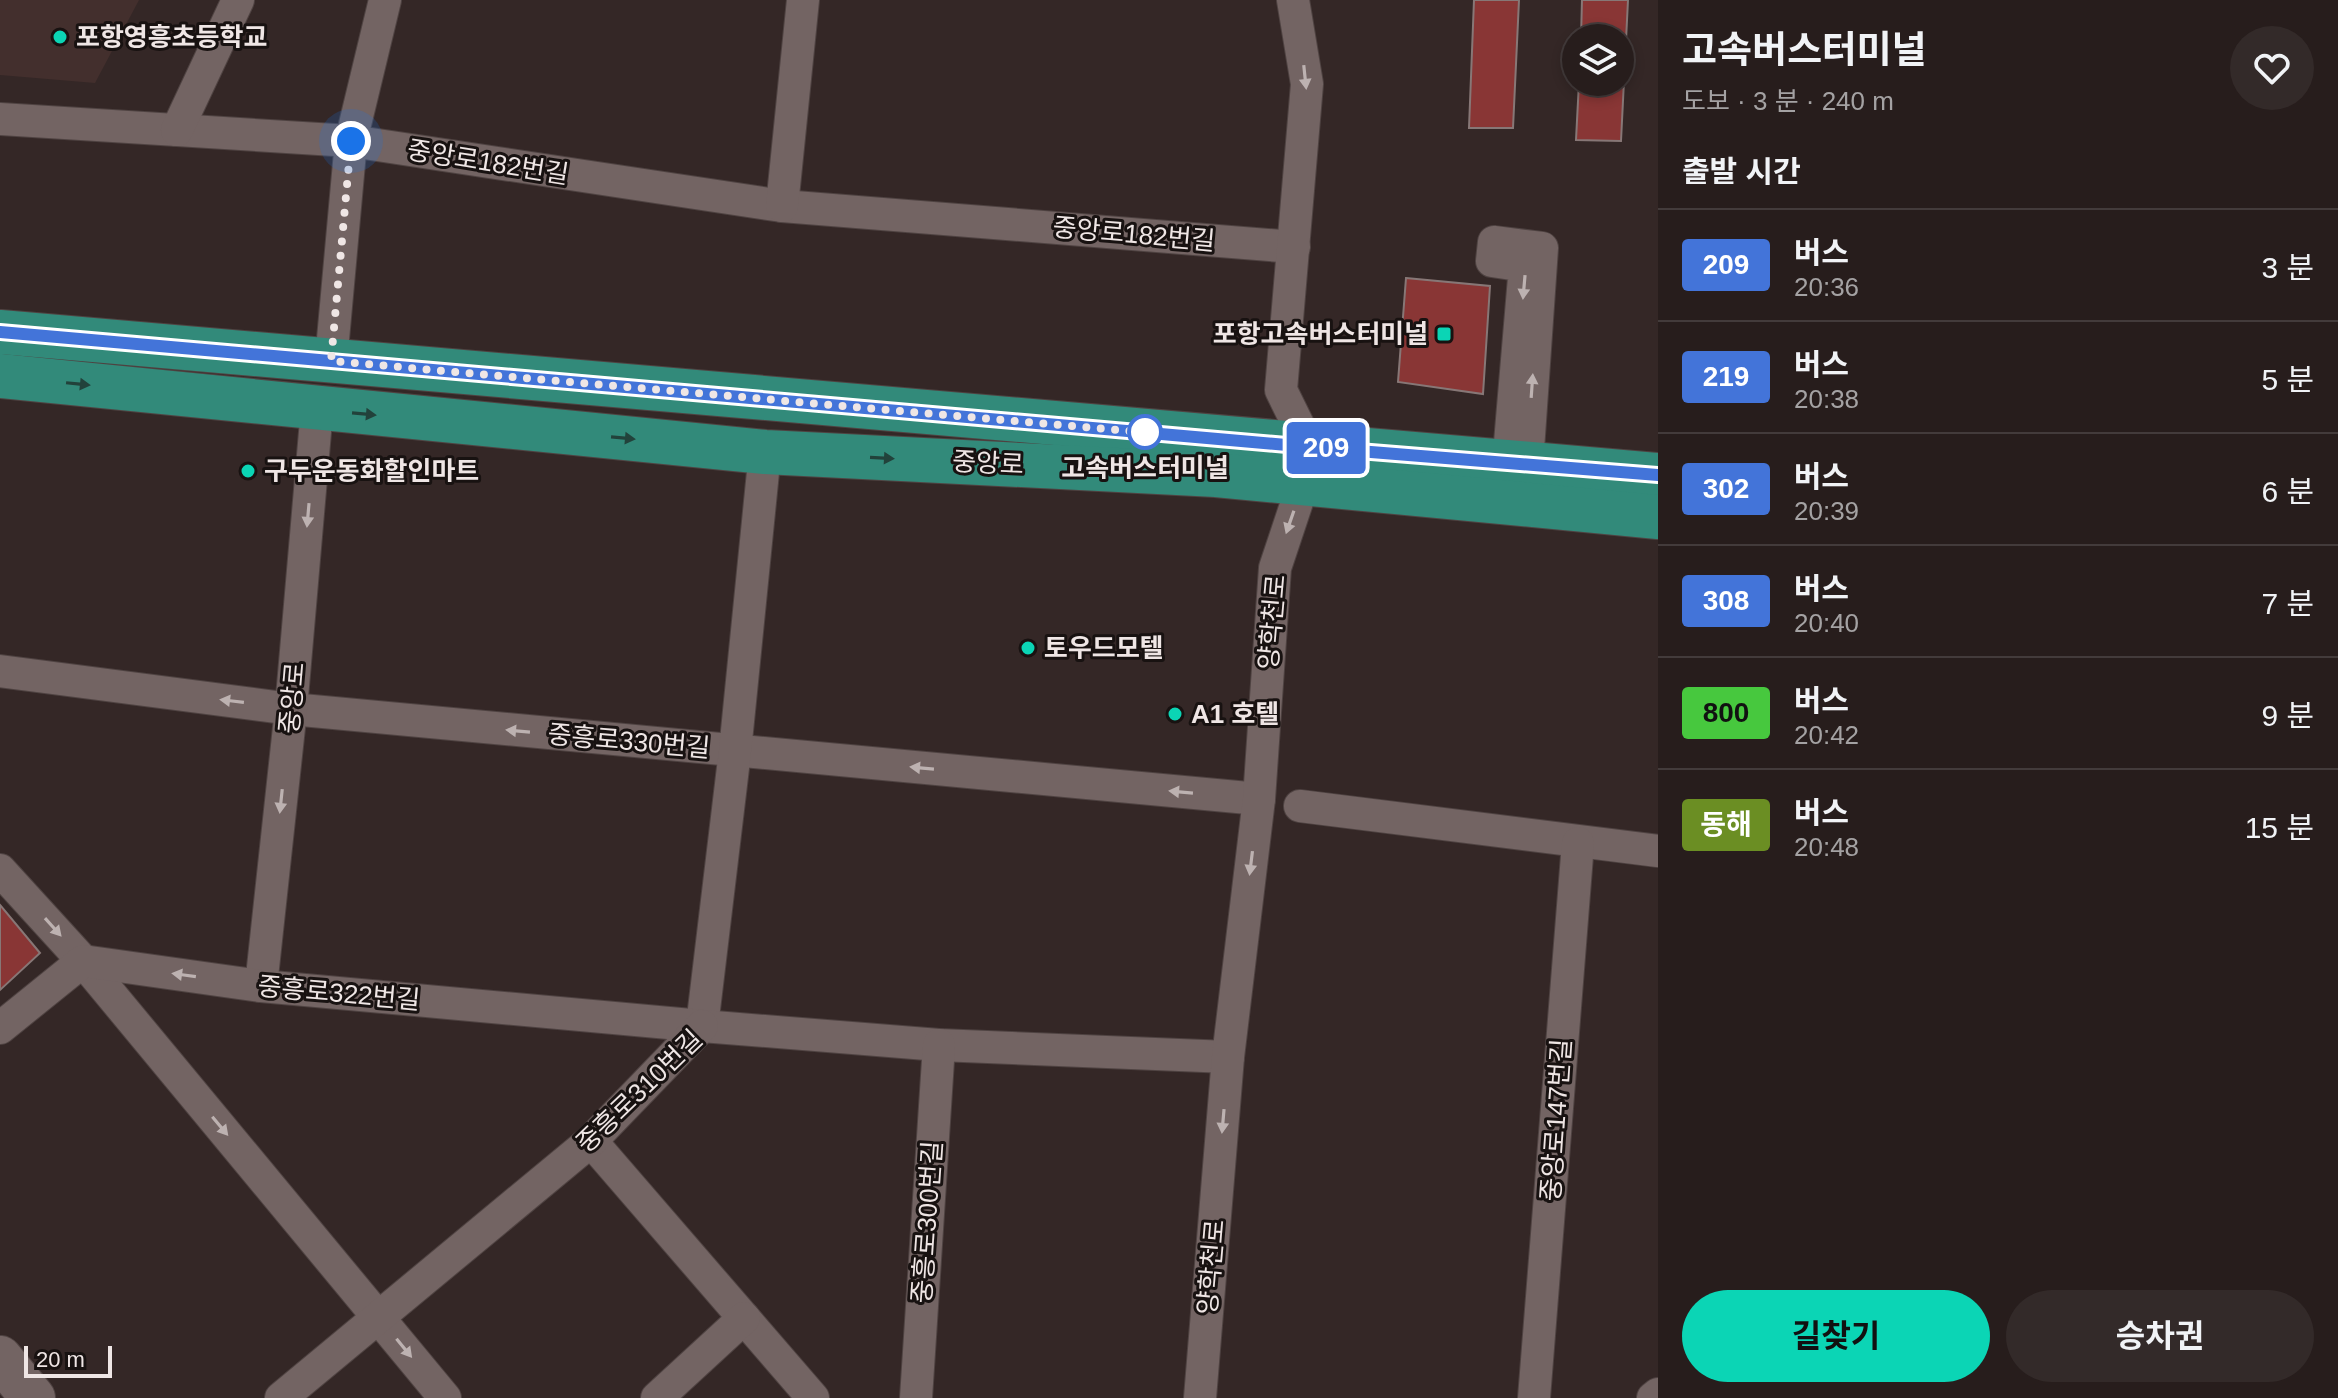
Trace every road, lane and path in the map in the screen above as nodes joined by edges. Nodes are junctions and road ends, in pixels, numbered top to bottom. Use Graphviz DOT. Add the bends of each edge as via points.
graph roads {
  1 [pos="238,0"];
  2 [pos="385,0"];
  3 [pos="803,0"];
  4 [pos="1293,0"];
  5 [pos="0,119"];
  6 [pos="177,130"];
  7 [pos="351,141"];
  8 [pos="782,206"];
  9 [pos="1294,247"];
  10 [pos="0,332"];
  11 [pos="331,361"];
  12 [pos="0,376"];
  13 [pos="317,409"];
  14 [pos="765,452"];
  15 [pos="1306,466"];
  16 [pos="1658,475"];
  17 [pos="1517,476"];
  18 [pos="1658,517"];
  19 [pos="0,671"];
  20 [pos="291,709"];
  21 [pos="735,751"];
  22 [pos="1259,799"];
  23 [pos="1300,806"];
  24 [pos="1578,843"];
  25 [pos="1658,851"];
  26 [pos="0,870"];
  27 [pos="83,961"];
  28 [pos="261,986"];
  29 [pos="702,1026"];
  30 [pos="0,1028"];
  31 [pos="939,1045"];
  32 [pos="1228,1057"];
  33 [pos="591,1141"];
  34 [pos="378,1316"];
  35 [pos="744,1318"];
  36 [pos="0,1358"];
  37 [pos="33,1398"];
  38 [pos="281,1398"];
  39 [pos="445,1398"];
  40 [pos="657,1398"];
  41 [pos="813,1398"];
  42 [pos="916,1398"];
  43 [pos="1200,1398"];
  44 [pos="1534,1398"];
  1 -- 6 [label="street"];
  2 -- 7 [label="street"];
  3 -- 8 [label="street"];
  4 -- 9 [label="street, one-way" via="1307,84"];
  5 -- 6 [label="street, 중앙로182번길"];
  6 -- 7 [label="street, 중앙로182번길"];
  7 -- 8 [label="street, 중앙로182번길"];
  7 -- 11 [label="street"];
  8 -- 9 [label="street, 중앙로182번길"];
  9 -- 15 [label="street" via="1281,390"];
  10 -- 11 [label="main road, 중앙로"];
  11 -- 15 [label="main road, 중앙로"];
  12 -- 13 [label="main road, 중앙로, one-way"];
  13 -- 14 [label="main road, 중앙로, one-way"];
  13 -- 20 [label="street, 중앙로, one-way"];
  14 -- 15 [label="main road, 중앙로, one-way" via="1216,475"];
  14 -- 21 [label="street"];
  15 -- 17 [label="main road, 중앙로"];
  15 -- 22 [label="street, 양학천로, one-way" via="1275,568"];
  16 -- 17 [label="main road, 중앙로"];
  17 -- 17 [label="street, one-way" via="1542,248 1494,242 1492,261 1525,266"];
  17 -- 18 [label="main road, 중앙로"];
  20 -- 19 [label="street, 중흥로330번길, one-way"];
  21 -- 20 [label="street, 중흥로330번길, one-way"];
  20 -- 28 [label="street, 중앙로, one-way"];
  22 -- 21 [label="street, 중흥로330번길, one-way"];
  21 -- 29 [label="street"];
  22 -- 32 [label="street, 양학천로, one-way"];
  23 -- 24 [label="street"];
  24 -- 25 [label="street"];
  24 -- 44 [label="street, 중앙로147번길"];
  26 -- 27 [label="street, one-way"];
  28 -- 27 [label="street, 중흥로322번길, one-way"];
  27 -- 30 [label="street"];
  27 -- 34 [label="street, one-way"];
  28 -- 29 [label="street, 중흥로322번길"];
  29 -- 31 [label="street, 중흥로310번길"];
  29 -- 33 [label="street, 중흥로310번길"];
  31 -- 32 [label="street, 중흥로310번길"];
  31 -- 42 [label="street, 중흥로300번길"];
  32 -- 43 [label="street, 양학천로, one-way"];
  33 -- 34 [label="street, 중흥로310번길"];
  33 -- 35 [label="street"];
  34 -- 38 [label="street, 중흥로310번길"];
  34 -- 39 [label="street, one-way"];
  35 -- 40 [label="street"];
  35 -- 41 [label="street"];
  36 -- 37 [label="main road"];
}
